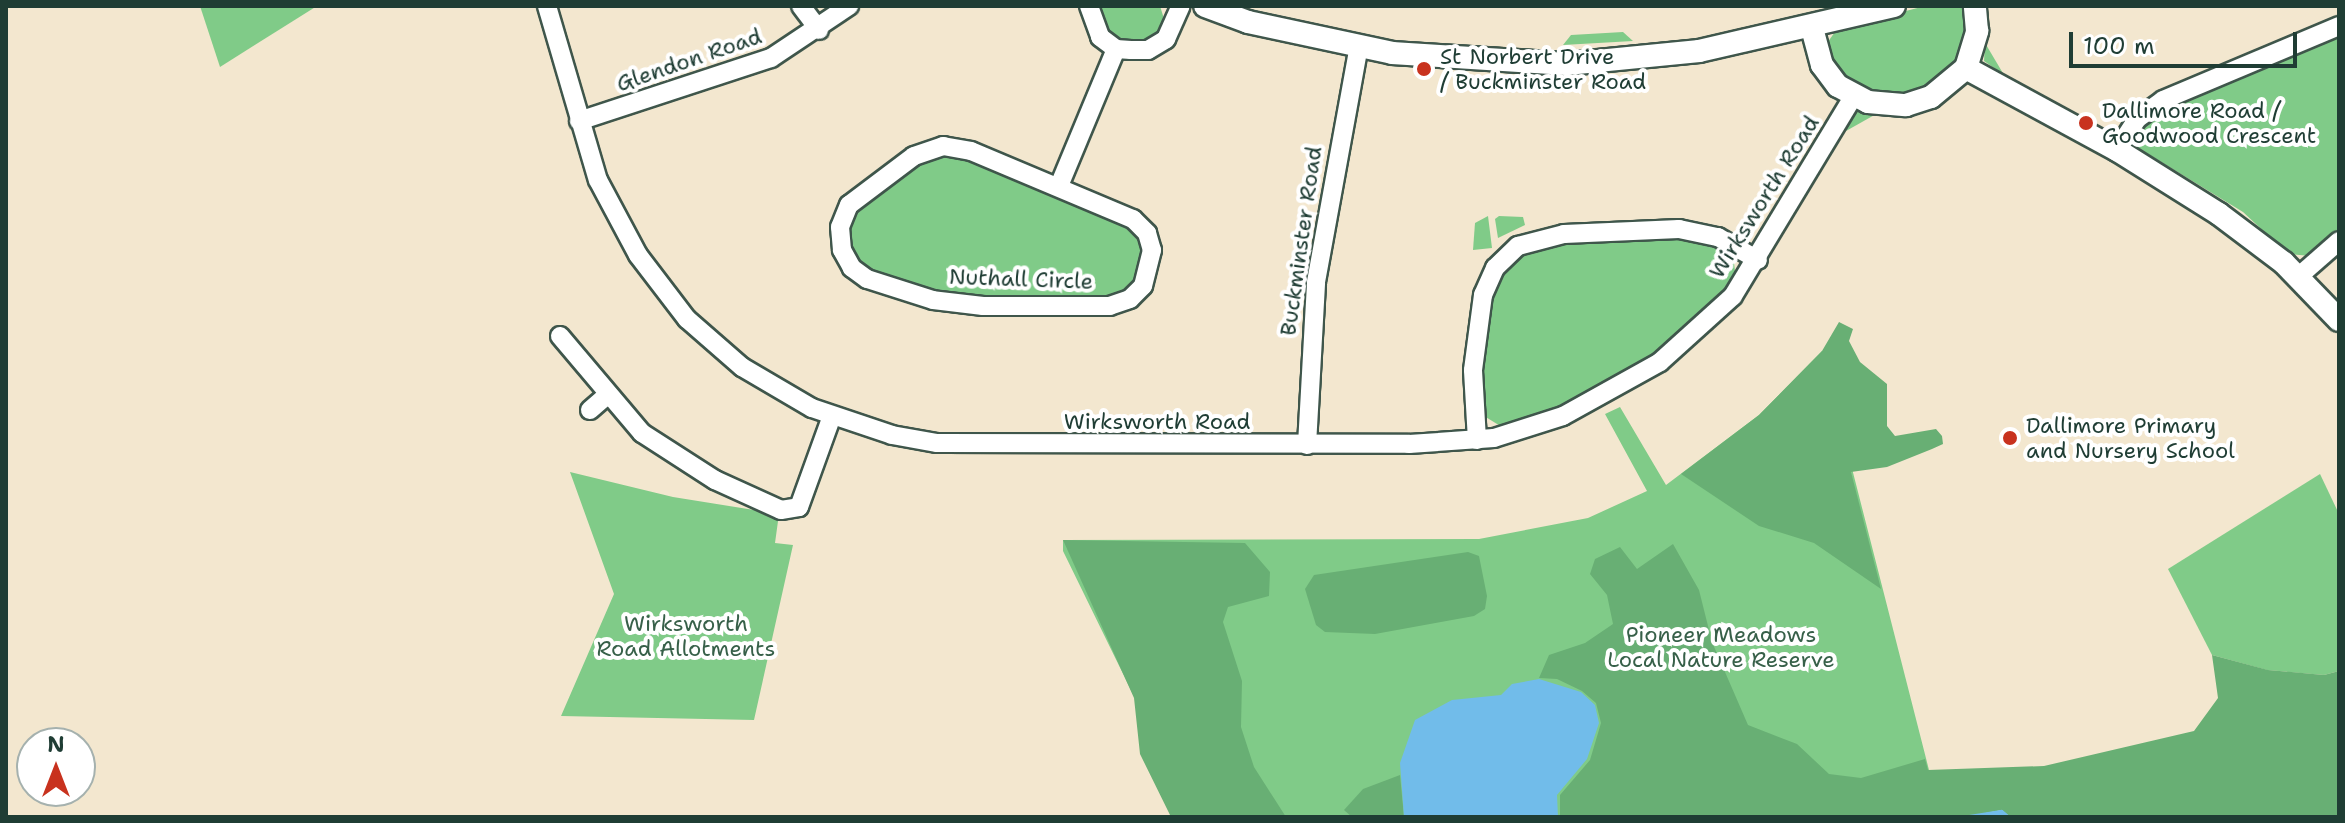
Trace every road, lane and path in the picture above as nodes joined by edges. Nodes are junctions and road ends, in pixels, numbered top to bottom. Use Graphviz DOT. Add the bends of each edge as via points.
graph roads {
  1 [pos="547,6"];
  2 [pos="801,6"];
  3 [pos="849,6"];
  4 [pos="1089,6"];
  5 [pos="1181,6"];
  6 [pos="1205,6"];
  7 [pos="1975,6"];
  8 [pos="1879,8"];
  9 [pos="2339,26"];
  10 [pos="1812,28"];
  11 [pos="819,30"];
  12 [pos="1359,46"];
  13 [pos="1116,49"];
  14 [pos="1966,68"];
  15 [pos="1853,97"];
  16 [pos="579,121"];
  17 [pos="2117,150"];
  18 [pos="1059,186"];
  19 [pos="2339,241"];
  20 [pos="1758,260"];
  21 [pos="2299,276"];
  22 [pos="2339,320"];
  23 [pos="560,336"];
  24 [pos="606,396"];
  25 [pos="590,410"];
  26 [pos="832,416"];
  27 [pos="1477,440"];
  28 [pos="1307,445"];
  1 -- 16 [label="street, Wirksworth Road"];
  2 -- 11 [label="street"];
  3 -- 11 [label="street, Glendon Road"];
  4 -- 13 [label="street" via="1094,29"];
  5 -- 13 [label="street" via="1171,33 1156,47"];
  6 -- 12 [label="street" via="1248,22"];
  7 -- 14 [label="street" via="1977,31"];
  8 -- 10 [label="street"];
  9 -- 17 [label="street" via="2163,100 2146,110"];
  10 -- 12 [label="street" via="1642,60 1567,64 1433,59"];
  10 -- 15 [label="street" via="1822,65"];
  11 -- 16 [label="street, Glendon Road" via="746,69"];
  12 -- 28 [label="street, Buckminster Road" via="1316,282"];
  13 -- 18 [label="street"];
  14 -- 15 [label="street" via="1931,97 1906,105"];
  14 -- 17 [label="street"];
  15 -- 20 [label="street, Wirksworth Road"];
  16 -- 26 [label="street, Wirksworth Road" via="621,229 668,297 700,333 742,367"];
  17 -- 21 [label="street" via="2230,221"];
  18 -- 18 [label="street, Nuthall Circle" via="1133,219 1147,233 1152,265 1130,299 1110,306 933,300 867,279 852,268 842,250 840,227 849,205 929,148 971,151"];
  19 -- 21 [label="street"];
  20 -- 27 [label="street, Wirksworth Road" via="1701,328 1628,384 1563,416"];
  20 -- 27 [label="street" via="1718,237 1687,230 1564,234 1518,246 1495,268 1483,295 1473,370"];
  21 -- 22 [label="street"];
  23 -- 24 [label="street"];
  24 -- 25 [label="street"];
  24 -- 26 [label="street" via="669,454 751,499 791,511 806,493"];
  26 -- 28 [label="street, Wirksworth Road" via="916,441 990,447"];
  27 -- 28 [label="street, Wirksworth Road"];
}
